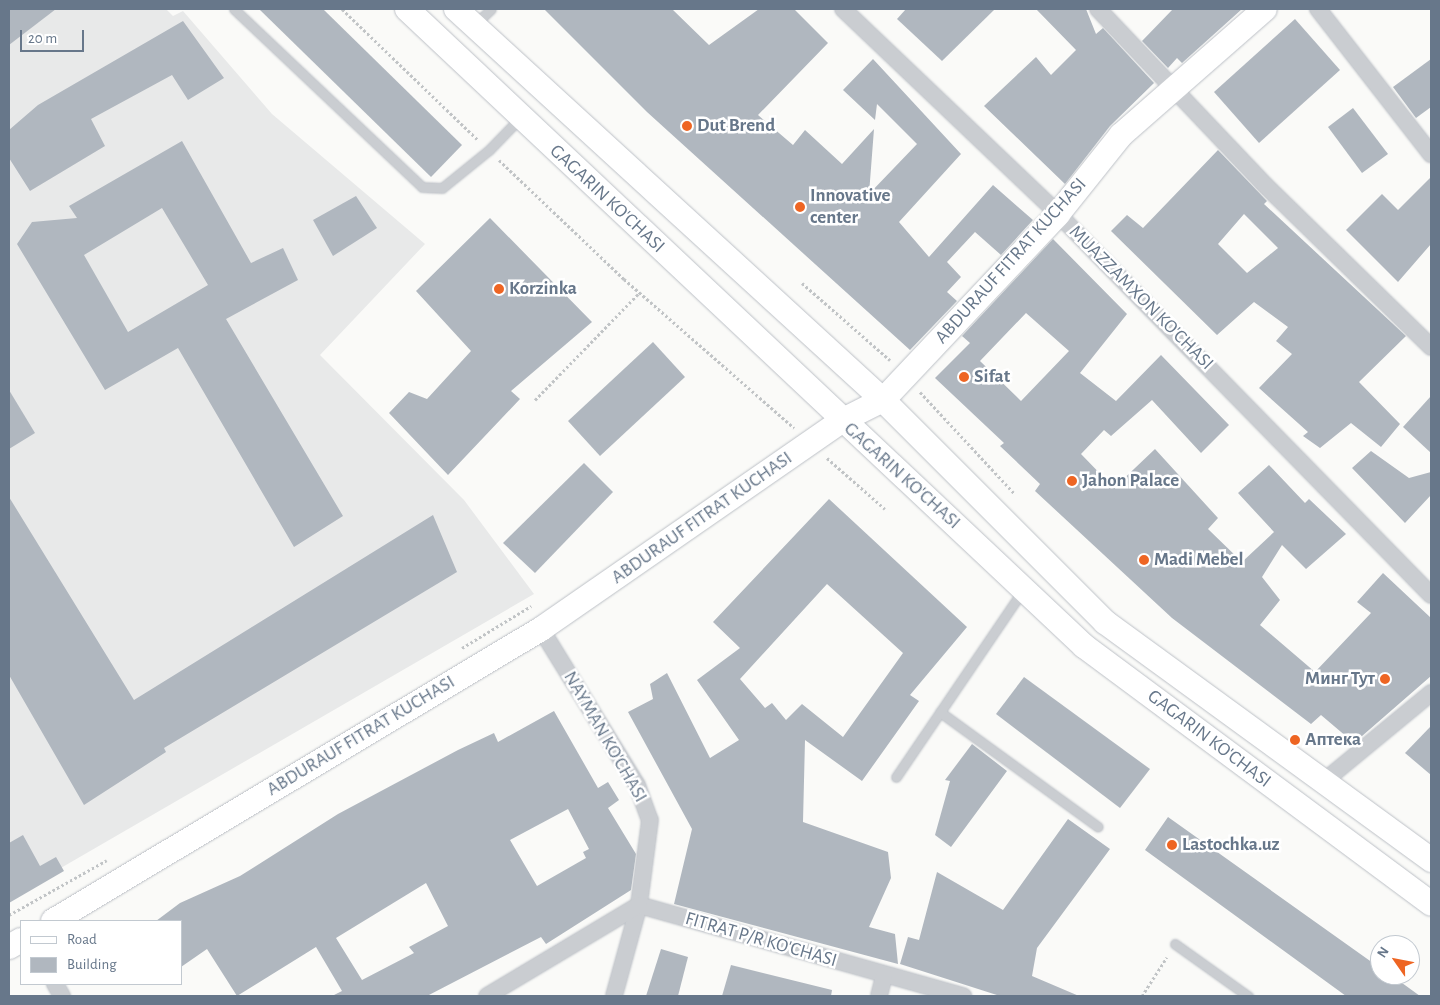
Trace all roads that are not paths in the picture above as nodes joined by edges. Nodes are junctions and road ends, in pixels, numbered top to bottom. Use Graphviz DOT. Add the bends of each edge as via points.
graph roads {
  1 [pos="234,9"];
  2 [pos="406,9"];
  3 [pos="456,9"];
  4 [pos="490,9"];
  5 [pos="843,9"];
  6 [pos="1098,9"];
  7 [pos="1265,9"];
  8 [pos="1318,9"];
  9 [pos="474,25"];
  10 [pos="1174,87"];
  11 [pos="521,117"];
  12 [pos="1431,154"];
  13 [pos="1058,214"];
  14 [pos="1431,347"];
  15 [pos="883,400"];
  16 [pos="841,421"];
  17 [pos="1024,587"];
  18 [pos="1431,595"];
  19 [pos="541,629"];
  20 [pos="1431,693"];
  21 [pos="940,712"];
  22 [pos="896,777"];
  23 [pos="1323,782"];
  24 [pos="1098,827"];
  25 [pos="1430,856"];
  26 [pos="1431,904"];
  27 [pos="639,905"];
  28 [pos="55,920"];
  29 [pos="20,941"];
  30 [pos="1175,944"];
  31 [pos="9,947"];
  32 [pos="884,976"];
  33 [pos="56,985"];
  34 [pos="62,996"];
  35 [pos="487,996"];
  36 [pos="614,996"];
  37 [pos="879,996"];
  38 [pos="963,996"];
  39 [pos="1248,996"];
  1 -- 11 [label="lane" via="414,183 432,190 442,188 489,150"];
  2 -- 11 [label="main road, GAGARIN KO'CHASI"];
  3 -- 9 [label="main road, GAGARIN KO'CHASI"];
  4 -- 9 [label="lane"];
  5 -- 13 [label="street, MUAZZAMXON KO'CHASI"];
  6 -- 10 [label="street"];
  7 -- 10 [label="main road, ABDURAUF FITRAT KUCHASI"];
  8 -- 12 [label="street"];
  9 -- 15 [label="main road, GAGARIN KO'CHASI"];
  10 -- 13 [label="main road, ABDURAUF FITRAT KUCHASI" via="1121,135"];
  10 -- 14 [label="street" via="1265,185"];
  11 -- 16 [label="main road, GAGARIN KO'CHASI"];
  13 -- 15 [label="main road, ABDURAUF FITRAT KUCHASI"];
  13 -- 18 [label="street, MUAZZAMXON KO'CHASI"];
  15 -- 16 [label="main road, ABDURAUF FITRAT KUCHASI"];
  15 -- 23 [label="main road, GAGARIN KO'CHASI" via="1105,622"];
  16 -- 17 [label="main road, GAGARIN KO'CHASI"];
  16 -- 19 [label="main road, ABDURAUF FITRAT KUCHASI"];
  17 -- 21 [label="lane"];
  17 -- 26 [label="main road, GAGARIN KO'CHASI" via="1084,646"];
  19 -- 27 [label="street, NAYMAN KO'CHASI" via="637,785 650,820"];
  19 -- 28 [label="main road, ABDURAUF FITRAT KUCHASI"];
  20 -- 23 [label="street"];
  21 -- 22 [label="lane"];
  21 -- 24 [label="lane"];
  23 -- 25 [label="main road, GAGARIN KO'CHASI"];
  27 -- 32 [label="street, FITRAT P/R KO'CHASI"];
  27 -- 35 [label="street"];
  27 -- 36 [label="street, NAYMAN KO'CHASI"];
  29 -- 31 [label="main road"];
  30 -- 39 [label="lane"];
  32 -- 37 [label="street"];
  32 -- 38 [label="street, FITRAT P/R KO'CHASI"];
  33 -- 34 [label="street"];
}
